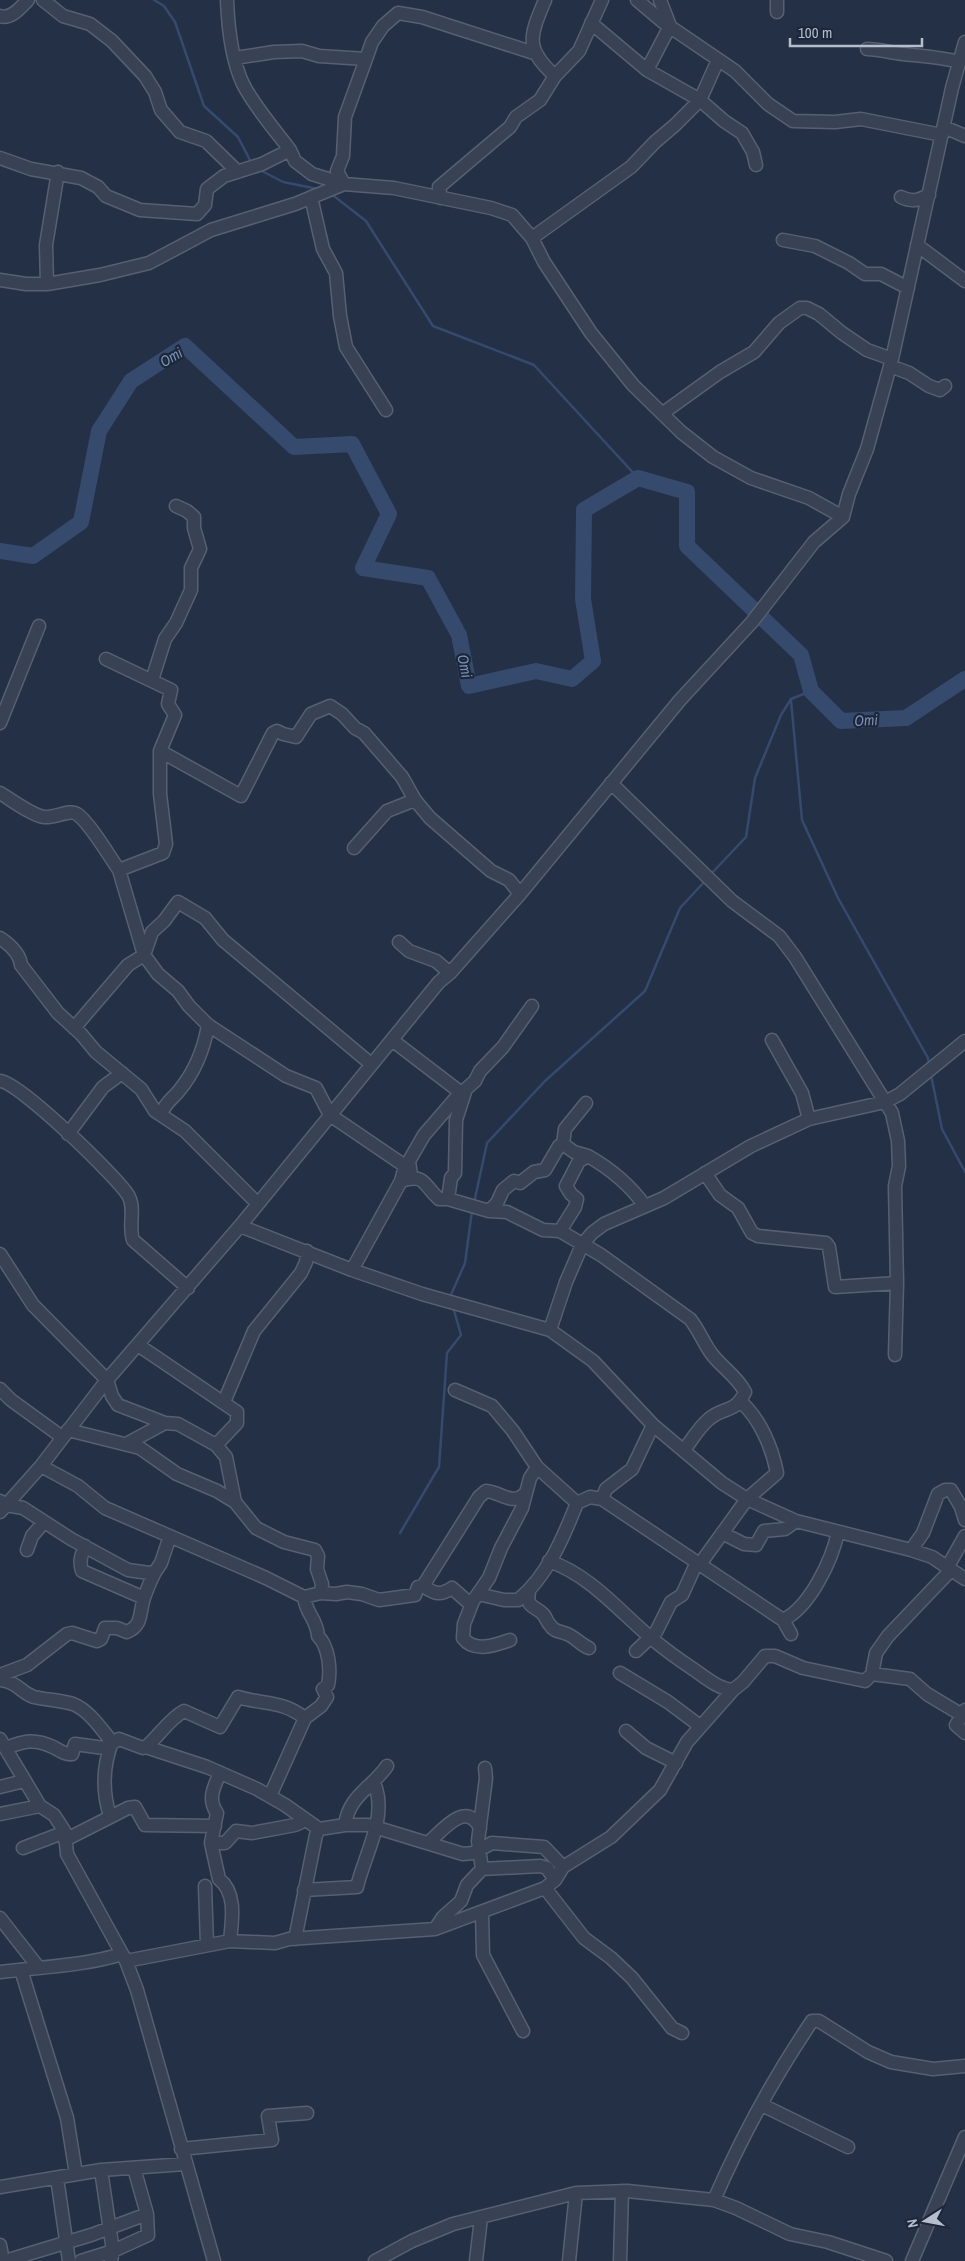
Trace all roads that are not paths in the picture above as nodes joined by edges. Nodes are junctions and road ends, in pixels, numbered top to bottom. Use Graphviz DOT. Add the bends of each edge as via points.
graph roads {
  1 [pos="28,0"];
  2 [pos="43,0"];
  3 [pos="227,0"];
  4 [pos="544,0"];
  5 [pos="602,0"];
  6 [pos="637,0"];
  7 [pos="660,0"];
  8 [pos="0,16"];
  9 [pos="591,23"];
  10 [pos="670,26"];
  11 [pos="965,42"];
  12 [pos="867,49"];
  13 [pos="534,53"];
  14 [pos="235,58"];
  15 [pos="366,59"];
  16 [pos="718,60"];
  17 [pos="960,62"];
  18 [pos="646,70"];
  19 [pos="555,76"];
  20 [pos="700,100"];
  21 [pos="943,131"];
  22 [pos="965,136"];
  23 [pos="290,150"];
  24 [pos="0,158"];
  25 [pos="756,165"];
  26 [pos="58,172"];
  27 [pos="238,172"];
  28 [pos="344,184"];
  29 [pos="928,196"];
  30 [pos="311,197"];
  31 [pos="901,197"];
  32 [pos="441,198"];
  33 [pos="532,238"];
  34 [pos="783,240"];
  35 [pos="917,245"];
  36 [pos="0,280"];
  37 [pos="965,281"];
  38 [pos="47,284"];
  39 [pos="908,288"];
  40 [pos="891,363"];
  41 [pos="945,386"];
  42 [pos="386,410"];
  43 [pos="663,413"];
  44 [pos="176,506"];
  45 [pos="843,517"];
  46 [pos="39,626"];
  47 [pos="106,658"];
  48 [pos="152,680"];
  49 [pos="0,723"];
  50 [pos="160,751"];
  51 [pos="611,784"];
  52 [pos="0,793"];
  53 [pos="414,800"];
  54 [pos="354,848"];
  55 [pos="119,870"];
  56 [pos="520,894"];
  57 [pos="0,938"];
  58 [pos="399,942"];
  59 [pos="144,956"];
  60 [pos="450,973"];
  61 [pos="532,1006"];
  62 [pos="208,1024"];
  63 [pos="74,1028"];
  64 [pos="392,1040"];
  65 [pos="772,1040"];
  66 [pos="965,1041"];
  67 [pos="371,1064"];
  68 [pos="122,1073"];
  69 [pos="0,1080"];
  70 [pos="463,1090"];
  71 [pos="885,1102"];
  72 [pos="586,1103"];
  73 [pos="161,1114"];
  74 [pos="330,1115"];
  75 [pos="809,1119"];
  76 [pos="68,1134"];
  77 [pos="563,1144"];
  78 [pos="588,1156"];
  79 [pos="705,1173"];
  80 [pos="406,1179"];
  81 [pos="448,1199"];
  82 [pos="258,1204"];
  83 [pos="645,1206"];
  84 [pos="489,1211"];
  85 [pos="240,1226"];
  86 [pos="560,1231"];
  87 [pos="582,1245"];
  88 [pos="307,1252"];
  89 [pos="0,1254"];
  90 [pos="352,1270"];
  91 [pos="897,1283"];
  92 [pos="188,1288"];
  93 [pos="550,1330"];
  94 [pos="138,1345"];
  95 [pos="895,1355"];
  96 [pos="108,1380"];
  97 [pos="0,1390"];
  98 [pos="455,1390"];
  99 [pos="224,1402"];
  100 [pos="741,1402"];
  101 [pos="164,1423"];
  102 [pos="653,1426"];
  103 [pos="65,1434"];
  104 [pos="126,1444"];
  105 [pos="216,1445"];
  106 [pos="684,1450"];
  107 [pos="41,1466"];
  108 [pos="538,1467"];
  109 [pos="525,1494"];
  110 [pos="602,1499"];
  111 [pos="747,1499"];
  112 [pos="236,1502"];
  113 [pos="577,1503"];
  114 [pos="2,1506"];
  115 [pos="965,1520"];
  116 [pos="796,1521"];
  117 [pos="44,1522"];
  118 [pos="838,1532"];
  119 [pos="722,1533"];
  120 [pos="170,1536"];
  121 [pos="965,1536"];
  122 [pos="85,1546"];
  123 [pos="27,1550"];
  124 [pos="911,1550"];
  125 [pos="549,1561"];
  126 [pos="699,1563"];
  127 [pos="949,1569"];
  128 [pos="155,1572"];
  129 [pos="965,1579"];
  130 [pos="423,1586"];
  131 [pos="529,1592"];
  132 [pos="321,1593"];
  133 [pos="304,1597"];
  134 [pos="475,1597"];
  135 [pos="144,1598"];
  136 [pos="783,1620"];
  137 [pos="791,1634"];
  138 [pos="650,1637"];
  139 [pos="510,1640"];
  140 [pos="589,1648"];
  141 [pos="636,1651"];
  142 [pos="620,1673"];
  143 [pos="872,1674"];
  144 [pos="0,1675"];
  145 [pos="0,1680"];
  146 [pos="733,1690"];
  147 [pos="963,1712"];
  148 [pos="305,1718"];
  149 [pos="700,1726"];
  150 [pos="626,1731"];
  151 [pos="965,1733"];
  152 [pos="112,1742"];
  153 [pos="3,1744"];
  154 [pos="146,1746"];
  155 [pos="676,1763"];
  156 [pos="387,1766"];
  157 [pos="485,1768"];
  158 [pos="220,1772"];
  159 [pos="24,1781"];
  160 [pos="0,1787"];
  161 [pos="367,1788"];
  162 [pos="270,1796"];
  163 [pos="40,1806"];
  164 [pos="0,1814"];
  165 [pos="110,1816"];
  166 [pos="306,1820"];
  167 [pos="345,1825"];
  168 [pos="215,1826"];
  169 [pos="376,1827"];
  170 [pos="480,1828"];
  171 [pos="318,1829"];
  172 [pos="65,1836"];
  173 [pos="211,1843"];
  174 [pos="428,1843"];
  175 [pos="479,1845"];
  176 [pos="533,1847"];
  177 [pos="23,1848"];
  178 [pos="540,1866"];
  179 [pos="563,1867"];
  180 [pos="482,1869"];
  181 [pos="550,1884"];
  182 [pos="206,1886"];
  183 [pos="304,1890"];
  184 [pos="482,1912"];
  185 [pos="0,1918"];
  186 [pos="435,1929"];
  187 [pos="295,1939"];
  188 [pos="230,1941"];
  189 [pos="206,1944"];
  190 [pos="124,1957"];
  191 [pos="39,1968"];
  192 [pos="21,1970"];
  193 [pos="0,1972"];
  194 [pos="523,2031"];
  195 [pos="682,2033"];
  196 [pos="965,2066"];
  197 [pos="762,2105"];
  198 [pos="307,2113"];
  199 [pos="965,2137"];
  200 [pos="848,2146"];
  201 [pos="181,2149"];
  202 [pos="185,2164"];
  203 [pos="134,2168"];
  204 [pos="101,2170"];
  205 [pos="76,2174"];
  206 [pos="57,2178"];
  207 [pos="0,2187"];
  208 [pos="622,2191"];
  209 [pos="576,2193"];
  210 [pos="714,2200"];
  211 [pos="147,2214"];
  212 [pos="481,2218"];
  213 [pos="110,2228"];
  214 [pos="67,2243"];
  215 [pos="0,2245"];
  216 [pos="112,2256"];
  217 [pos="4,2261"];
  218 [pos="69,2261"];
  219 [pos="81,2261"];
  220 [pos="214,2261"];
  221 [pos="375,2261"];
  222 [pos="476,2261"];
  223 [pos="569,2261"];
  224 [pos="620,2261"];
  225 [pos="886,2261"];
  226 [pos="912,2261"];
  1 -- 8 [label="street" via="13,14 4,18"];
  2 -- 27 [label="street" via="63,16 90,24 112,41 145,76 161,110 180,132 206,141"];
  3 -- 14 [label="street"];
  4 -- 13 [label="street" via="535,25"];
  5 -- 9 [label="street"];
  6 -- 10 [label="street"];
  7 -- 10 [label="street"];
  9 -- 18 [label="street"];
  9 -- 19 [label="street" via="579,51"];
  10 -- 16 [label="street"];
  10 -- 18 [label="street"];
  11 -- 17 [label="street"];
  12 -- 17 [label="street"];
  13 -- 15 [label="street" via="398,13 383,26"];
  13 -- 19 [label="street"];
  14 -- 15 [label="street" via="302,51 319,56"];
  14 -- 23 [label="street" via="244,85"];
  15 -- 28 [label="street" via="345,117 343,156 337,171"];
  16 -- 20 [label="street"];
  16 -- 21 [label="street" via="735,71 768,104 793,120 835,122 861,119"];
  17 -- 21 [label="street"];
  18 -- 20 [label="street"];
  19 -- 32 [label="street" via="540,100 516,117 510,127 439,187"];
  20 -- 25 [label="street" via="742,133"];
  20 -- 33 [label="street" via="631,167"];
  21 -- 22 [label="street"];
  21 -- 29 [label="street"];
  23 -- 27 [label="street"];
  23 -- 28 [label="street" via="295,161 312,174"];
  24 -- 26 [label="street" via="31,169"];
  26 -- 27 [label="street" via="81,178 98,187 106,196 140,210 197,214 205,205 207,189 224,176"];
  26 -- 38 [label="street" via="46,245"];
  28 -- 30 [label="street"];
  28 -- 32 [label="street" via="394,188"];
  29 -- 31 [label="street" via="911,202"];
  29 -- 35 [label="street"];
  30 -- 38 [label="street" via="210,230 149,263"];
  30 -- 42 [label="street" via="323,249 336,273 346,347"];
  32 -- 33 [label="street" via="512,215"];
  33 -- 43 [label="street" via="591,333 633,385"];
  34 -- 39 [label="street" via="815,246 865,274 881,274"];
  35 -- 37 [label="street"];
  35 -- 39 [label="street"];
  36 -- 38 [label="street"];
  39 -- 40 [label="street"];
  40 -- 41 [label="street" via="929,386 940,390"];
  40 -- 43 [label="street" via="842,333 819,314 800,308 779,323 754,352"];
  40 -- 45 [label="street" via="867,449"];
  43 -- 45 [label="street" via="713,457 752,478 809,498"];
  44 -- 48 [label="street" via="194,517 200,548 191,568 191,590 165,639"];
  45 -- 51 [label="street" via="814,542 752,622 680,700"];
  46 -- 49 [label="street"];
  47 -- 48 [label="street"];
  48 -- 50 [label="street" via="171,690 168,704 175,715"];
  50 -- 53 [label="street" via="240,796 273,733 277,731 296,736 311,714 330,706 364,733 402,777"];
  50 -- 55 [label="street" via="160,794 166,844 163,853"];
  51 -- 56 [label="street"];
  51 -- 71 [label="street" via="732,900 779,936"];
  52 -- 55 [label="street" via="41,817 56,818 69,812 76,813"];
  53 -- 54 [label="street" via="387,811"];
  53 -- 56 [label="street" via="456,842 491,871 509,880"];
  55 -- 59 [label="street"];
  56 -- 60 [label="street"];
  57 -- 63 [label="street" via="9,944 58,1013"];
  58 -- 60 [label="street" via="409,952 436,961"];
  59 -- 62 [label="street"];
  59 -- 63 [label="street" via="128,965"];
  59 -- 67 [label="street" via="152,932 178,902 205,918 223,940"];
  60 -- 64 [label="street"];
  61 -- 70 [label="street" via="503,1047 475,1081"];
  62 -- 73 [label="street" via="205,1043 196,1064"];
  62 -- 74 [label="street" via="286,1076 316,1088"];
  63 -- 68 [label="street"];
  64 -- 67 [label="street"];
  64 -- 70 [label="street"];
  65 -- 75 [label="street" via="802,1092"];
  66 -- 71 [label="street" via="900,1094"];
  67 -- 74 [label="street"];
  68 -- 73 [label="street" via="141,1089 155,1111"];
  68 -- 76 [label="street" via="102,1087"];
  69 -- 76 [label="street" via="6,1080 27,1096"];
  70 -- 80 [label="street" via="424,1135 409,1161"];
  70 -- 81 [label="street" via="456,1120 455,1173 451,1178"];
  71 -- 75 [label="street"];
  71 -- 91 [label="street" via="892,1113 898,1141 899,1166 895,1186"];
  72 -- 77 [label="street" via="565,1129"];
  73 -- 82 [label="street" via="185,1131"];
  74 -- 80 [label="street" via="404,1166"];
  74 -- 82 [label="street"];
  75 -- 79 [label="street" via="751,1146"];
  76 -- 92 [label="street" via="128,1196 132,1207 130,1231 133,1240"];
  77 -- 78 [label="street"];
  77 -- 84 [label="street" via="545,1170 534,1172 520,1182 514,1181"];
  78 -- 83 [label="street" via="630,1186"];
  78 -- 86 [label="street" via="579,1160 566,1186 577,1199"];
  79 -- 83 [label="street"];
  79 -- 91 [label="street" via="720,1195 738,1208 752,1233 826,1243 835,1287"];
  80 -- 81 [label="street" via="424,1181 439,1198"];
  80 -- 90 [label="street"];
  81 -- 84 [label="street"];
  82 -- 85 [label="street"];
  83 -- 87 [label="street" via="604,1224"];
  84 -- 86 [label="street" via="507,1212 543,1230"];
  85 -- 88 [label="street"];
  85 -- 92 [label="street"];
  86 -- 87 [label="street"];
  87 -- 93 [label="street"];
  87 -- 100 [label="street" via="690,1319 715,1359 742,1385 745,1392"];
  88 -- 90 [label="street"];
  88 -- 99 [label="street" via="301,1273 254,1330"];
  89 -- 96 [label="street" via="33,1305"];
  90 -- 93 [label="street" via="422,1294"];
  91 -- 95 [label="street"];
  92 -- 94 [label="street"];
  93 -- 102 [label="street" via="593,1361"];
  94 -- 96 [label="street"];
  94 -- 99 [label="street"];
  96 -- 101 [label="street" via="118,1405"];
  96 -- 103 [label="street"];
  97 -- 103 [label="street"];
  98 -- 108 [label="street" via="492,1406"];
  99 -- 105 [label="street" via="237,1412 237,1422"];
  100 -- 106 [label="street" via="709,1419"];
  100 -- 111 [label="street" via="754,1414 777,1472"];
  101 -- 104 [label="street"];
  101 -- 105 [label="street" via="178,1424"];
  102 -- 106 [label="street"];
  102 -- 110 [label="street" via="632,1469 606,1489"];
  103 -- 104 [label="street"];
  103 -- 107 [label="street"];
  104 -- 112 [label="street" via="140,1448 177,1474"];
  105 -- 112 [label="street" via="226,1457"];
  106 -- 111 [label="street" via="722,1483"];
  107 -- 114 [label="street"];
  107 -- 120 [label="street" via="78,1486 105,1508"];
  108 -- 109 [label="street"];
  108 -- 113 [label="street"];
  109 -- 130 [label="street" via="509,1500 486,1491 479,1497"];
  109 -- 134 [label="street" via="522,1508 489,1578"];
  110 -- 113 [label="street" via="590,1497"];
  110 -- 126 [label="street"];
  111 -- 116 [label="street"];
  111 -- 119 [label="street"];
  112 -- 132 [label="street" via="256,1528 284,1542 315,1550"];
  113 -- 125 [label="street"];
  114 -- 117 [label="street" via="23,1508"];
  115 -- 124 [label="street" via="951,1490 945,1490 938,1494 923,1534"];
  116 -- 118 [label="street"];
  116 -- 119 [label="street" via="785,1529 764,1532 756,1545 744,1544"];
  117 -- 122 [label="street"];
  117 -- 123 [label="street" via="32,1536"];
  118 -- 124 [label="street"];
  118 -- 136 [label="street" via="834,1552 801,1607"];
  119 -- 126 [label="street"];
  120 -- 128 [label="street"];
  120 -- 133 [label="street"];
  121 -- 127 [label="street"];
  122 -- 128 [label="street" via="128,1570"];
  122 -- 135 [label="street" via="81,1555 82,1571"];
  124 -- 127 [label="street" via="932,1557"];
  125 -- 131 [label="street"];
  125 -- 138 [label="street" via="586,1580"];
  126 -- 136 [label="street"];
  126 -- 138 [label="street" via="687,1580 682,1595 671,1602 656,1632"];
  127 -- 129 [label="street"];
  127 -- 143 [label="street" via="888,1636 876,1653"];
  128 -- 135 [label="street"];
  130 -- 132 [label="street" via="418,1587 415,1595 394,1599 379,1600 347,1592"];
  130 -- 134 [label="street" via="435,1594 452,1588 468,1602"];
  131 -- 134 [label="street" via="518,1600"];
  131 -- 140 [label="street" via="527,1600 530,1605 544,1615 550,1626"];
  132 -- 133 [label="street"];
  133 -- 148 [label="street" via="306,1610 317,1626 329,1671 328,1685 323,1688 327,1697"];
  134 -- 139 [label="street" via="464,1624 464,1641 488,1648"];
  135 -- 144 [label="street" via="136,1628 127,1632 105,1628 97,1641 67,1634 27,1665"];
  136 -- 137 [label="street"];
  138 -- 141 [label="street"];
  138 -- 146 [label="street" via="706,1679 725,1690"];
  142 -- 149 [label="street"];
  143 -- 146 [label="street" via="865,1681 803,1668 776,1656 766,1656"];
  143 -- 147 [label="street" via="910,1679 927,1694"];
  145 -- 152 [label="street" via="19,1686 34,1697 75,1705 92,1718"];
  146 -- 149 [label="street"];
  147 -- 151 [label="street" via="956,1725"];
  148 -- 154 [label="street" via="292,1708 238,1698 220,1727 184,1711 177,1714"];
  148 -- 162 [label="street"];
  149 -- 155 [label="street"];
  150 -- 155 [label="street" via="646,1748"];
  152 -- 153 [label="street" via="104,1748 75,1744 72,1754 25,1740"];
  152 -- 154 [label="street" via="119,1740 143,1748"];
  152 -- 165 [label="street" via="104,1777 105,1802"];
  153 -- 159 [label="street"];
  154 -- 158 [label="street"];
  155 -- 179 [label="street" via="660,1790 628,1822 611,1837"];
  156 -- 161 [label="street"];
  157 -- 170 [label="street"];
  158 -- 162 [label="street"];
  158 -- 168 [label="street" via="211,1795 212,1806 217,1813"];
  159 -- 160 [label="street"];
  159 -- 163 [label="street"];
  161 -- 167 [label="street" via="347,1811"];
  161 -- 169 [label="street" via="376,1788 378,1795"];
  162 -- 166 [label="street"];
  163 -- 164 [label="street"];
  163 -- 172 [label="street" via="54,1815"];
  165 -- 168 [label="street" via="135,1807 145,1825"];
  165 -- 172 [label="street"];
  166 -- 171 [label="street"];
  166 -- 173 [label="street" via="252,1833 236,1831 225,1842"];
  167 -- 169 [label="street"];
  167 -- 171 [label="street"];
  168 -- 173 [label="street"];
  169 -- 174 [label="street"];
  169 -- 183 [label="street" via="357,1887"];
  170 -- 174 [label="street" via="474,1819 453,1820"];
  170 -- 175 [label="street"];
  171 -- 183 [label="street"];
  172 -- 177 [label="street"];
  172 -- 190 [label="street" via="67,1854"];
  173 -- 188 [label="street" via="219,1879 228,1886 231,1901"];
  174 -- 175 [label="street" via="459,1853 473,1852"];
  175 -- 176 [label="street"];
  175 -- 180 [label="street"];
  176 -- 178 [label="street"];
  176 -- 179 [label="street" via="544,1847"];
  178 -- 180 [label="street"];
  178 -- 181 [label="street" via="548,1868"];
  179 -- 181 [label="street"];
  180 -- 186 [label="street" via="467,1885 461,1901"];
  181 -- 184 [label="street"];
  181 -- 195 [label="street" via="584,1938 632,1978 672,2028"];
  182 -- 189 [label="street"];
  183 -- 187 [label="street"];
  184 -- 186 [label="street"];
  184 -- 194 [label="street" via="483,1954"];
  185 -- 191 [label="street"];
  186 -- 187 [label="street"];
  187 -- 188 [label="street" via="276,1943"];
  188 -- 189 [label="street"];
  189 -- 190 [label="street"];
  190 -- 191 [label="street"];
  190 -- 201 [label="street"];
  191 -- 192 [label="street"];
  192 -- 193 [label="street"];
  192 -- 205 [label="street" via="67,2118"];
  196 -- 197 [label="street" via="933,2070 891,2062 868,2052 819,2021 812,2021"];
  197 -- 200 [label="street"];
  197 -- 210 [label="street"];
  198 -- 201 [label="street" via="268,2116 272,2140"];
  199 -- 226 [label="street"];
  201 -- 202 [label="street"];
  202 -- 203 [label="street"];
  202 -- 220 [label="street"];
  203 -- 204 [label="street"];
  203 -- 211 [label="street"];
  204 -- 205 [label="street"];
  204 -- 213 [label="street"];
  205 -- 206 [label="street"];
  206 -- 207 [label="street"];
  206 -- 214 [label="street"];
  208 -- 209 [label="street"];
  208 -- 210 [label="street"];
  208 -- 224 [label="street"];
  209 -- 212 [label="street"];
  209 -- 223 [label="street"];
  210 -- 225 [label="street" via="790,2234 828,2242"];
  211 -- 213 [label="street"];
  211 -- 216 [label="street" via="148,2235"];
  212 -- 221 [label="street" via="453,2224"];
  212 -- 222 [label="street"];
  213 -- 214 [label="street"];
  213 -- 216 [label="street"];
  214 -- 217 [label="street"];
  214 -- 218 [label="street"];
  215 -- 217 [label="street"];
  216 -- 219 [label="street"];
}
